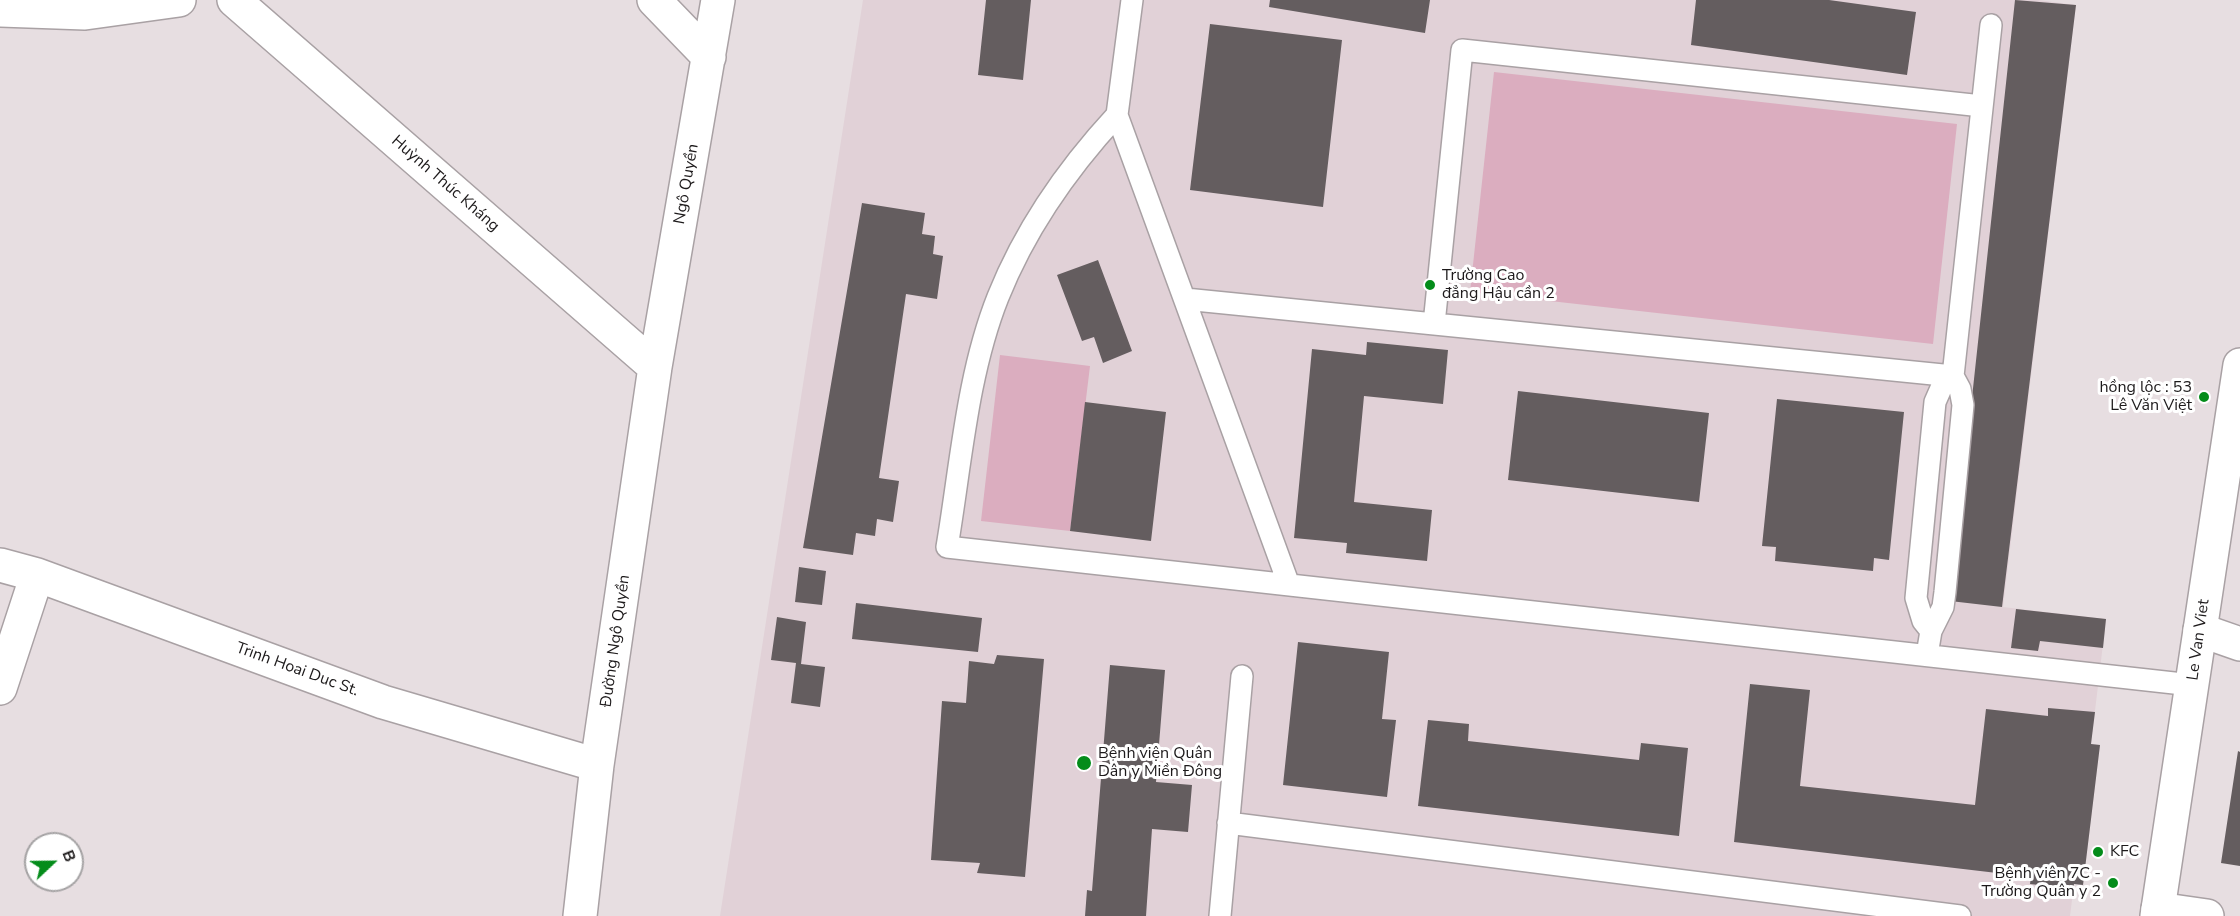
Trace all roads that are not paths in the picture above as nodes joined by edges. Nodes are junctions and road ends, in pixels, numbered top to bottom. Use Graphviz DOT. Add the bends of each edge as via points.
graph roads {
  1 [pos="179,0"];
  2 [pos="234,0"];
  3 [pos="654,0"];
  4 [pos="718,0"];
  5 [pos="1132,0"];
  6 [pos="83,7"];
  7 [pos="0,10"];
  8 [pos="1991,26"];
  9 [pos="709,57"];
  10 [pos="1982,106"];
  11 [pos="1117,115"];
  12 [pos="1185,299"];
  13 [pos="1434,324"];
  14 [pos="2240,365"];
  15 [pos="655,367"];
  16 [pos="1953,376"];
  17 [pos="0,565"];
  18 [pos="37,575"];
  19 [pos="1289,585"];
  20 [pos="2200,630"];
  21 [pos="1931,631"];
  22 [pos="2240,644"];
  23 [pos="1927,655"];
  24 [pos="1242,676"];
  25 [pos="2192,685"];
  26 [pos="0,688"];
  27 [pos="597,765"];
  28 [pos="1227,823"];
  29 [pos="2158,912"];
  30 [pos="580,916"];
  31 [pos="1220,916"];
  32 [pos="1960,916"];
  33 [pos="2207,916"];
  1 -- 6 [label="street"];
  2 -- 15 [label="street, Huỳnh Thúc Kháng"];
  3 -- 9 [label="street"];
  4 -- 9 [label="street, Ngô Quyền"];
  5 -- 11 [label="lane"];
  6 -- 7 [label="street"];
  8 -- 10 [label="lane"];
  9 -- 15 [label="street, Ngô Quyền"];
  10 -- 13 [label="lane" via="1462,50"];
  10 -- 16 [label="lane"];
  11 -- 12 [label="lane"];
  11 -- 19 [label="lane" via="1086,148 1040,213 998,298 976,373 947,547"];
  12 -- 13 [label="lane"];
  12 -- 19 [label="lane"];
  13 -- 16 [label="lane"];
  14 -- 20 [label="street, Le Van Viet"];
  15 -- 27 [label="street, Đường Ngô Quyền"];
  16 -- 21 [label="lane" via="1960,389 1962,418 1943,607"];
  16 -- 21 [label="lane" via="1942,386 1935,402 1916,598 1918,610"];
  17 -- 18 [label="street, Trinh Hoai Duc St."];
  18 -- 26 [label="street"];
  18 -- 27 [label="street, Trinh Hoai Duc St." via="383,702"];
  19 -- 23 [label="lane"];
  20 -- 22 [label="street"];
  20 -- 25 [label="street, Le Van Viet"];
  21 -- 23 [label="lane"];
  23 -- 25 [label="lane"];
  24 -- 28 [label="lane"];
  25 -- 29 [label="street, Le Van Viet"];
  27 -- 30 [label="street, Đường Ngô Quyền"];
  28 -- 31 [label="lane"];
  28 -- 32 [label="lane"];
  29 -- 33 [label="street"];
}
